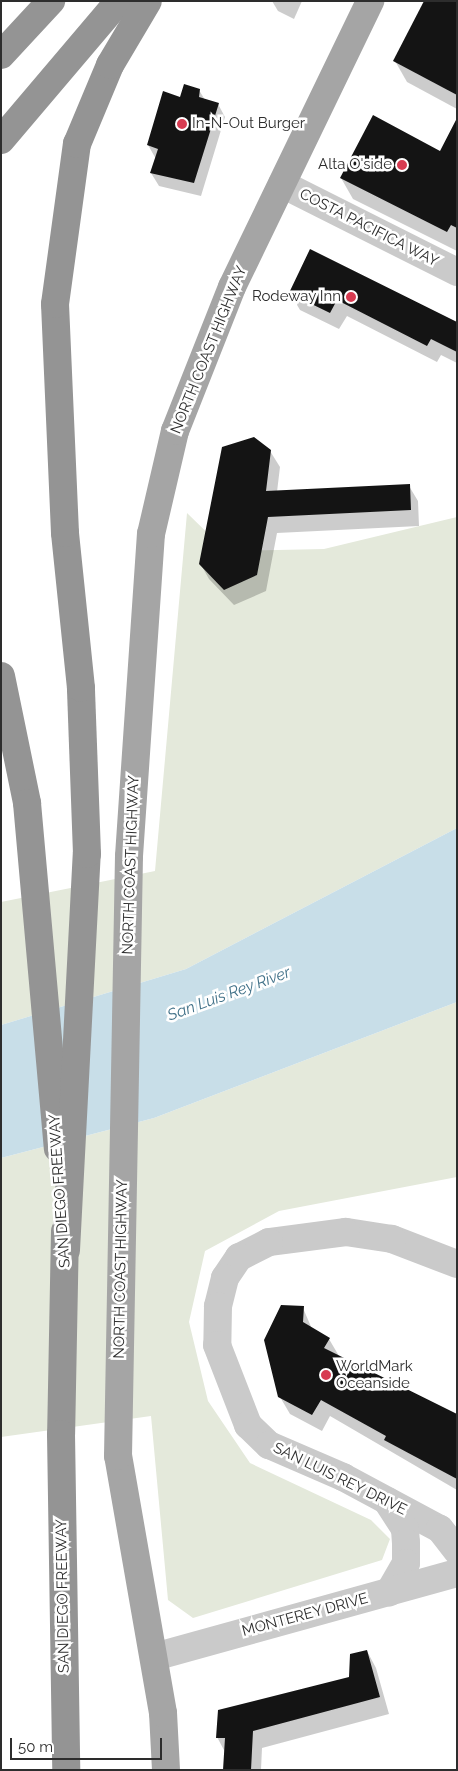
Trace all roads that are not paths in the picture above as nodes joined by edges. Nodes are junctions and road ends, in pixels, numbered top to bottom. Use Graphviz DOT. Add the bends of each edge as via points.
graph roads {
  1 [pos="51,1"];
  2 [pos="119,1"];
  3 [pos="148,1"];
  4 [pos="370,1"];
  5 [pos="1,56"];
  6 [pos="1,140"];
  7 [pos="282,184"];
  8 [pos="457,272"];
  9 [pos="1,676"];
  10 [pos="66,1250"];
  11 [pos="457,1264"];
  12 [pos="388,1501"];
  13 [pos="457,1551"];
  14 [pos="457,1573"];
  15 [pos="390,1592"];
  16 [pos="154,1657"];
  17 [pos="66,1770"];
  18 [pos="166,1770"];
  1 -- 5 [label="highway"];
  2 -- 6 [label="highway"];
  3 -- 10 [label="highway" via="110,65 77,144 55,304 65,533 82,688 87,854"];
  4 -- 7 [label="main road, NORTH COAST HIGHWAY"];
  7 -- 8 [label="street, COSTA PACIFICA WAY"];
  7 -- 16 [label="main road, NORTH COAST HIGHWAY" via="232,287 175,431 151,534 129,856 118,1456"];
  9 -- 10 [label="highway, SAN DIEGO FREEWAY" via="27,803"];
  10 -- 17 [label="highway, SAN DIEGO FREEWAY" via="61,1434"];
  11 -- 12 [label="street, SAN LUIS REY DRIVE" via="392,1239 346,1232 269,1242 239,1257 225,1278 218,1306 217,1346 248,1425 270,1445"];
  12 -- 13 [label="street, SAN LUIS REY DRIVE" via="440,1529"];
  12 -- 15 [label="street" via="405,1530 406,1543 406,1563"];
  14 -- 15 [label="street, MONTEREY DRIVE"];
  15 -- 16 [label="street, MONTEREY DRIVE"];
  16 -- 18 [label="main road, NORTH COAST HIGHWAY" via="163,1713"];
}
